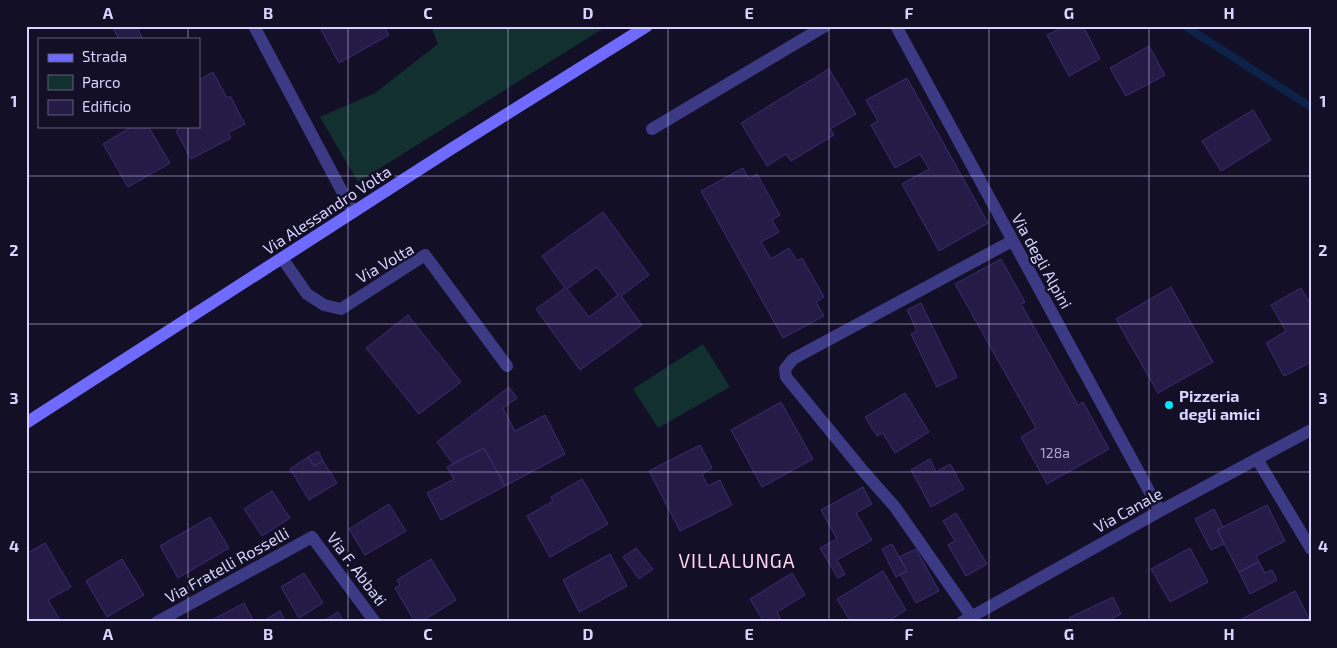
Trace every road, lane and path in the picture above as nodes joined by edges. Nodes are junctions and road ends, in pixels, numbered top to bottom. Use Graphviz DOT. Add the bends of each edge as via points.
graph roads {
  1 [pos="254,26"];
  2 [pos="647,26"];
  3 [pos="825,26"];
  4 [pos="896,26"];
  5 [pos="652,129"];
  6 [pos="353,212"];
  7 [pos="1012,241"];
  8 [pos="282,258"];
  9 [pos="507,366"];
  10 [pos="26,423"];
  11 [pos="1311,430"];
  12 [pos="1257,459"];
  13 [pos="1160,511"];
  14 [pos="312,536"];
  15 [pos="1311,549"];
  16 [pos="967,619"];
  17 [pos="156,622"];
  18 [pos="375,622"];
  1 -- 6 [label="street"];
  2 -- 6 [label="main road, Via Alessandro Volta"];
  3 -- 5 [label="street"];
  4 -- 7 [label="street, Via degli Alpini"];
  6 -- 8 [label="main road, Via Alessandro Volta"];
  7 -- 13 [label="street, Via degli Alpini"];
  7 -- 16 [label="street" via="793,359 785,369 786,377 895,507"];
  8 -- 9 [label="street, Via Volta" via="307,294 324,305 340,309 425,255"];
  8 -- 10 [label="main road, Via Alessandro Volta"];
  11 -- 12 [label="street, Via Canale"];
  12 -- 13 [label="street, Via Canale"];
  12 -- 15 [label="street"];
  13 -- 16 [label="street, Via Canale"];
  14 -- 17 [label="street, Via Fratelli Rosselli"];
  14 -- 18 [label="street, Via F. Abbati"];
}
